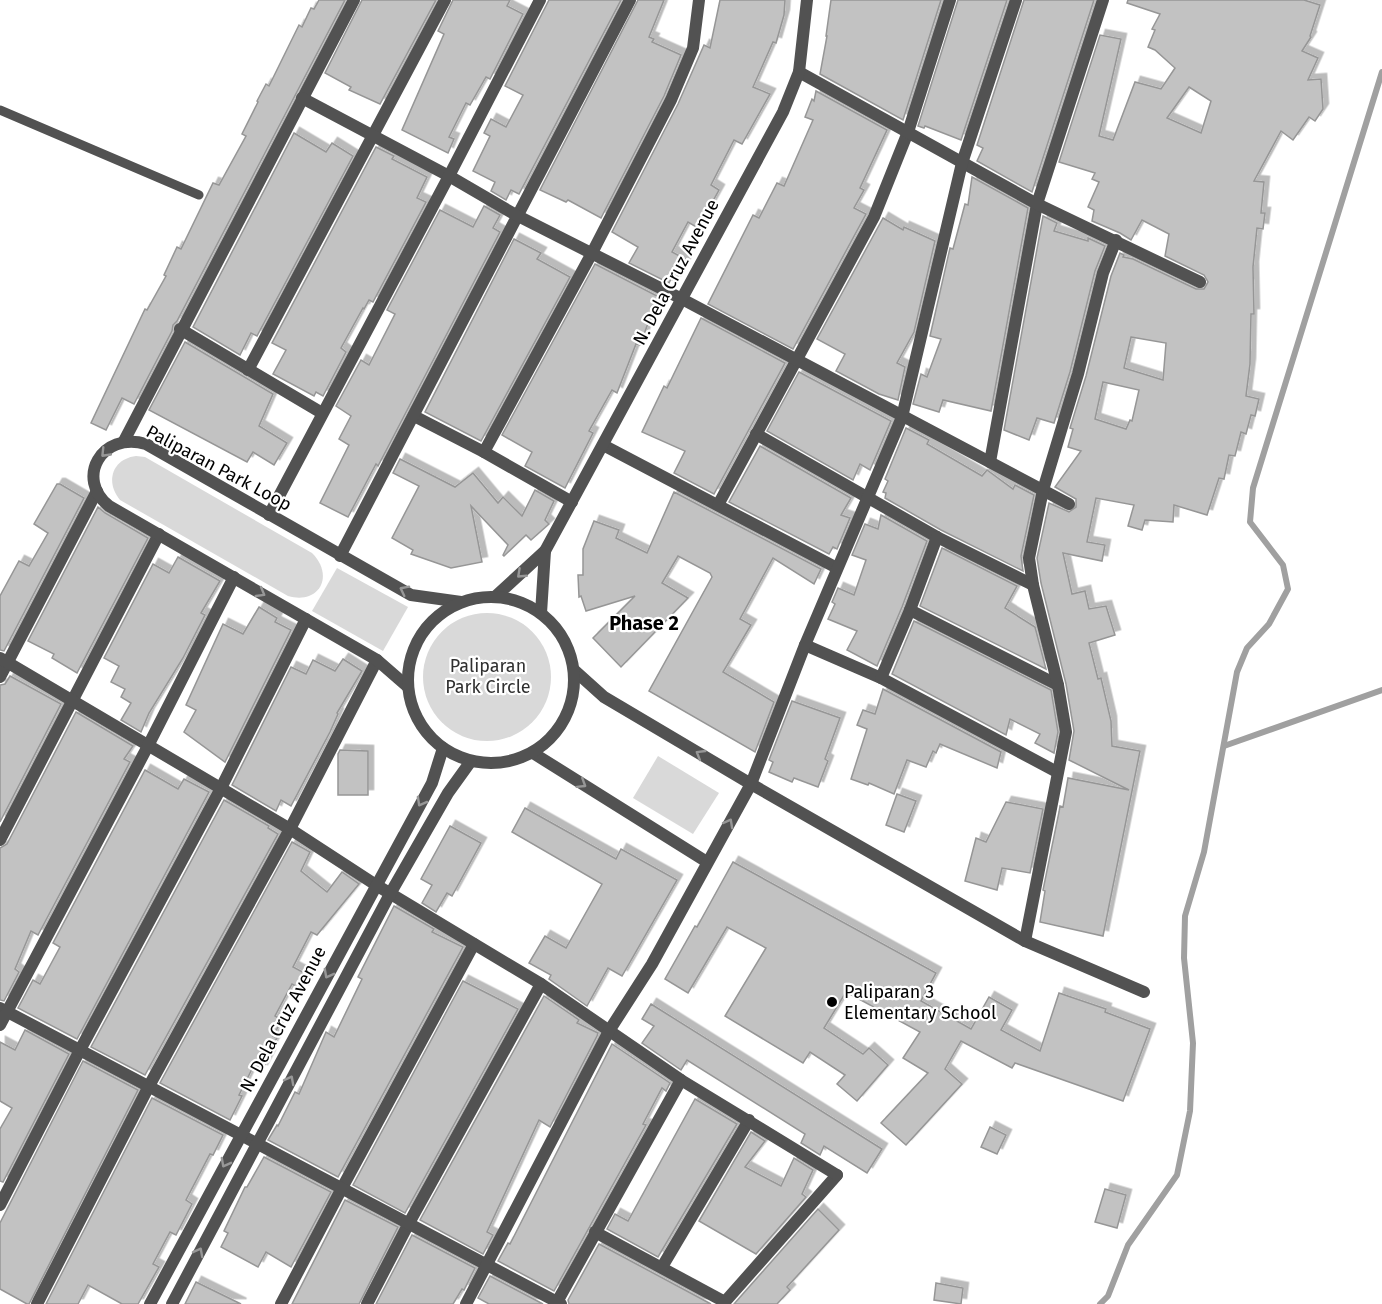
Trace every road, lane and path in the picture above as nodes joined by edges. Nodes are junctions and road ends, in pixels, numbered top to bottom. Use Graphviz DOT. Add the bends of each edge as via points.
graph roads {
  1 [pos="354,0"];
  2 [pos="445,0"];
  3 [pos="540,0"];
  4 [pos="630,0"];
  5 [pos="699,0"];
  6 [pos="807,0"];
  7 [pos="941,0"];
  8 [pos="950,0"];
  9 [pos="1016,0"];
  10 [pos="1103,0"];
  11 [pos="943,22"];
  12 [pos="799,72"];
  13 [pos="302,98"];
  14 [pos="0,110"];
  15 [pos="908,132"];
  16 [pos="373,136"];
  17 [pos="962,163"];
  18 [pos="449,176"];
  19 [pos="199,195"];
  20 [pos="1036,204"];
  21 [pos="516,215"];
  22 [pos="1116,240"];
  23 [pos="592,253"];
  24 [pos="1200,282"];
  25 [pos="682,299"];
  26 [pos="180,329"];
  27 [pos="798,360"];
  28 [pos="248,370"];
  29 [pos="322,414"];
  30 [pos="414,416"];
  31 [pos="902,417"];
  32 [pos="756,434"];
  33 [pos="124,441"];
  34 [pos="603,445"];
  35 [pos="484,452"];
  36 [pos="990,462"];
  37 [pos="1043,490"];
  38 [pos="97,491"];
  39 [pos="867,496"];
  40 [pos="572,502"];
  41 [pos="1069,504"];
  42 [pos="718,505"];
  43 [pos="269,514"];
  44 [pos="159,534"];
  45 [pos="938,537"];
  46 [pos="545,551"];
  47 [pos="340,556"];
  48 [pos="837,568"];
  49 [pos="234,577"];
  50 [pos="1033,585"];
  51 [pos="496,596"];
  52 [pos="461,602"];
  53 [pos="910,610"];
  54 [pos="541,613"];
  55 [pos="306,619"];
  56 [pos="805,645"];
  57 [pos="4,660"];
  58 [pos="377,660"];
  59 [pos="574,670"];
  60 [pos="0,676"];
  61 [pos="881,678"];
  62 [pos="1058,684"];
  63 [pos="408,687"];
  64 [pos="72,702"];
  65 [pos="148,744"];
  66 [pos="443,748"];
  67 [pos="533,753"];
  68 [pos="471,761"];
  69 [pos="1057,772"];
  70 [pos="751,784"];
  71 [pos="221,788"];
  72 [pos="290,829"];
  73 [pos="0,840"];
  74 [pos="707,862"];
  75 [pos="376,885"];
  76 [pos="390,894"];
  77 [pos="1025,941"];
  78 [pos="474,944"];
  79 [pos="541,984"];
  80 [pos="1144,992"];
  81 [pos="3,1010"];
  82 [pos="0,1025"];
  83 [pos="609,1031"];
  84 [pos="80,1050"];
  85 [pos="681,1080"];
  86 [pos="149,1086"];
  87 [pos="749,1120"];
  88 [pos="241,1134"];
  89 [pos="257,1143"];
  90 [pos="342,1188"];
  91 [pos="0,1204"];
  92 [pos="409,1223"];
  93 [pos="595,1232"];
  94 [pos="486,1264"];
  95 [pos="662,1267"];
  96 [pos="559,1303"];
  97 [pos="724,1303"];
  98 [pos="37,1304"];
  99 [pos="150,1304"];
  100 [pos="172,1304"];
  101 [pos="282,1304"];
  102 [pos="367,1304"];
  103 [pos="466,1304"];
  1 -- 13 [label="street"];
  2 -- 16 [label="street"];
  3 -- 18 [label="street"];
  4 -- 21 [label="street"];
  5 -- 23 [label="street" via="693,48 671,100"];
  6 -- 12 [label="street, N. Dela Cruz Avenue"];
  7 -- 11 [label="street"];
  8 -- 11 [label="street"];
  9 -- 17 [label="street"];
  10 -- 20 [label="street"];
  11 -- 15 [label="street"];
  12 -- 15 [label="street"];
  12 -- 25 [label="street, N. Dela Cruz Avenue" via="783,112"];
  13 -- 16 [label="street"];
  13 -- 26 [label="street"];
  14 -- 19 [label="lane"];
  15 -- 17 [label="street"];
  15 -- 27 [label="street" via="874,217"];
  16 -- 18 [label="street"];
  16 -- 28 [label="street"];
  17 -- 20 [label="street"];
  17 -- 31 [label="street"];
  18 -- 21 [label="street"];
  18 -- 29 [label="street"];
  20 -- 22 [label="street"];
  20 -- 36 [label="street"];
  21 -- 23 [label="street"];
  21 -- 30 [label="street"];
  22 -- 24 [label="street"];
  22 -- 37 [label="street" via="1103,273"];
  23 -- 25 [label="street"];
  23 -- 35 [label="street"];
  25 -- 27 [label="street"];
  25 -- 34 [label="street, N. Dela Cruz Avenue"];
  26 -- 28 [label="street"];
  26 -- 33 [label="street"];
  27 -- 31 [label="street"];
  27 -- 32 [label="street"];
  28 -- 29 [label="street"];
  29 -- 43 [label="street"];
  30 -- 35 [label="street"];
  30 -- 47 [label="street"];
  31 -- 36 [label="street"];
  31 -- 39 [label="street"];
  32 -- 39 [label="street"];
  32 -- 42 [label="street"];
  33 -- 38 [label="street, Paliparan Park Loop, one-way" via="105,450 98,459 94,469"];
  33 -- 43 [label="street, Paliparan Park Loop" via="146,444"];
  34 -- 40 [label="street, N. Dela Cruz Avenue"];
  34 -- 42 [label="street"];
  35 -- 40 [label="street"];
  36 -- 37 [label="street"];
  37 -- 41 [label="street"];
  37 -- 50 [label="street" via="1029,558"];
  38 -- 44 [label="street" via="109,506"];
  38 -- 57 [label="street"];
  39 -- 45 [label="street"];
  39 -- 48 [label="street"];
  40 -- 46 [label="street, N. Dela Cruz Avenue"];
  42 -- 48 [label="street"];
  43 -- 47 [label="street, Paliparan Park Loop"];
  44 -- 49 [label="street"];
  44 -- 64 [label="street"];
  45 -- 50 [label="street"];
  45 -- 53 [label="street"];
  46 -- 51 [label="street, N. Dela Cruz Avenue, one-way"];
  46 -- 54 [label="street, N. Dela Cruz Avenue"];
  52 -- 47 [label="street, Paliparan Park Loop, one-way" via="411,594"];
  48 -- 56 [label="street"];
  49 -- 55 [label="street, one-way"];
  49 -- 65 [label="street"];
  50 -- 62 [label="street"];
  51 -- 52 [label="street"];
  51 -- 54 [label="street" via="520,601"];
  52 -- 63 [label="street" via="431,621 420,635 412,651"];
  53 -- 61 [label="street"];
  53 -- 62 [label="street"];
  54 -- 59 [label="street" via="569,648"];
  55 -- 58 [label="street"];
  55 -- 71 [label="street"];
  56 -- 61 [label="street"];
  56 -- 70 [label="street"];
  57 -- 60 [label="street"];
  57 -- 64 [label="street"];
  58 -- 63 [label="street"];
  58 -- 72 [label="street"];
  59 -- 67 [label="street" via="575,690 566,718 549,741"];
  70 -- 59 [label="street, one-way" via="604,697"];
  61 -- 69 [label="street"];
  62 -- 69 [label="street" via="1066,732"];
  63 -- 66 [label="street" via="419,722"];
  64 -- 65 [label="street"];
  64 -- 73 [label="street"];
  65 -- 71 [label="street"];
  65 -- 81 [label="street"];
  66 -- 68 [label="street"];
  66 -- 75 [label="street, N. Dela Cruz Avenue, one-way" via="432,783"];
  67 -- 68 [label="street" via="492,764"];
  67 -- 74 [label="street, one-way"];
  68 -- 76 [label="street, N. Dela Cruz Avenue"];
  69 -- 77 [label="street"];
  74 -- 70 [label="street, one-way"];
  70 -- 77 [label="street"];
  71 -- 72 [label="street"];
  71 -- 84 [label="street"];
  72 -- 75 [label="street"];
  72 -- 86 [label="street"];
  74 -- 83 [label="street" via="652,964"];
  75 -- 76 [label="street"];
  75 -- 88 [label="street, N. Dela Cruz Avenue, one-way"];
  76 -- 78 [label="street"];
  89 -- 76 [label="street, N. Dela Cruz Avenue, one-way"];
  77 -- 80 [label="street"];
  78 -- 79 [label="street"];
  78 -- 90 [label="street"];
  79 -- 83 [label="street"];
  79 -- 92 [label="street"];
  81 -- 82 [label="street"];
  81 -- 84 [label="street"];
  83 -- 85 [label="street"];
  83 -- 94 [label="street"];
  84 -- 86 [label="street"];
  84 -- 91 [label="street"];
  85 -- 87 [label="street"];
  85 -- 93 [label="street"];
  86 -- 88 [label="street"];
  86 -- 98 [label="street"];
  87 -- 95 [label="street"];
  87 -- 97 [label="street" via="837,1175"];
  88 -- 89 [label="street"];
  88 -- 99 [label="street, N. Dela Cruz Avenue, one-way"];
  89 -- 90 [label="street"];
  100 -- 89 [label="street, N. Dela Cruz Avenue, one-way"];
  90 -- 92 [label="street"];
  90 -- 101 [label="street"];
  92 -- 94 [label="street"];
  92 -- 102 [label="street"];
  93 -- 95 [label="street"];
  93 -- 96 [label="street"];
  94 -- 96 [label="street"];
  94 -- 103 [label="street"];
  95 -- 97 [label="street"];
}
